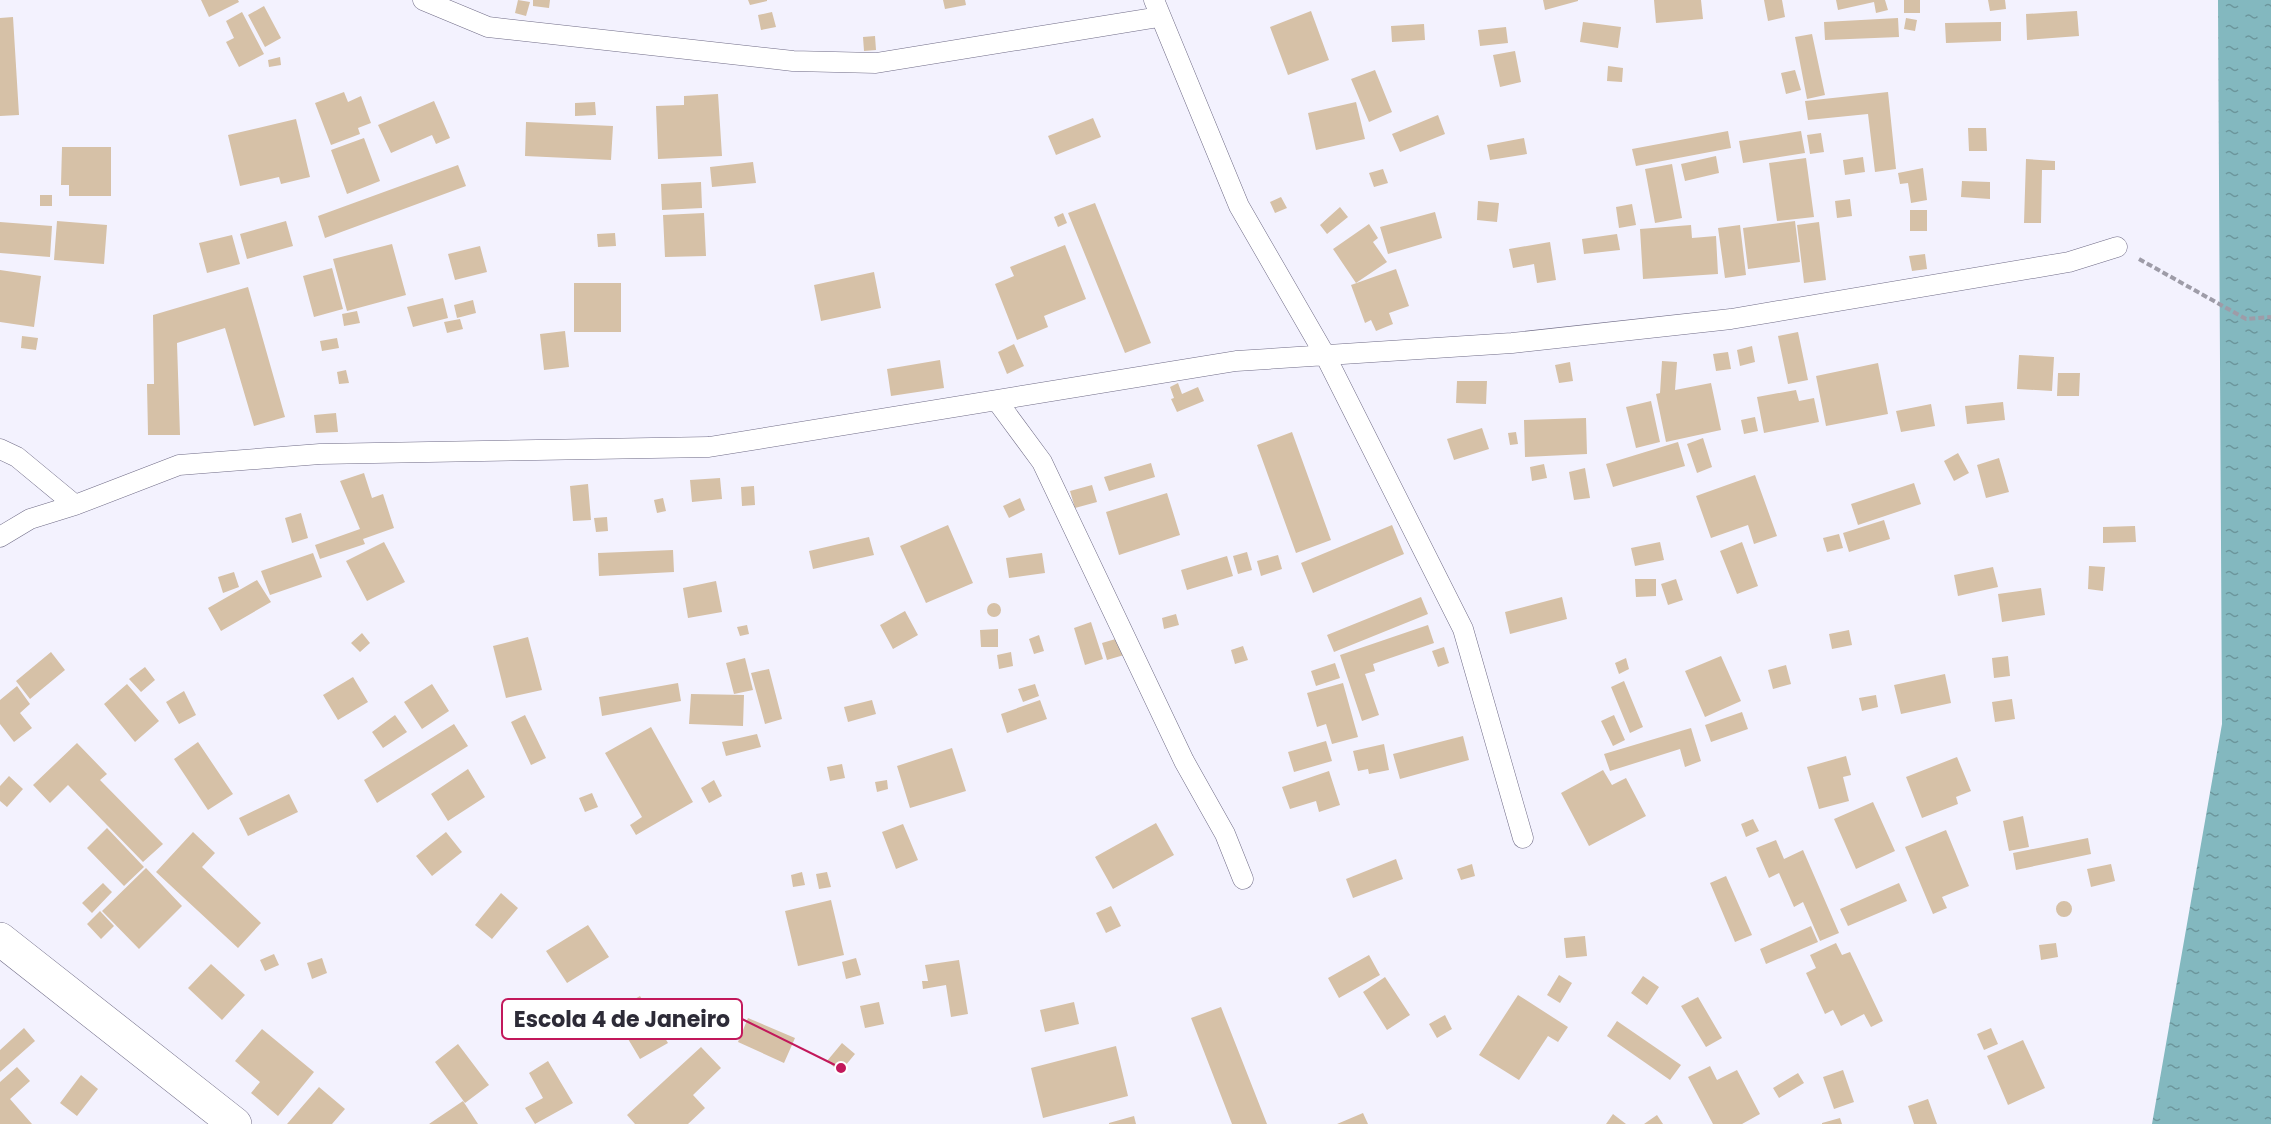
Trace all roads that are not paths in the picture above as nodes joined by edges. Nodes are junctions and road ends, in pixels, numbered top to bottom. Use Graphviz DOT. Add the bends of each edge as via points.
graph roads {
  1 [pos="423,0"];
  2 [pos="1156,8"];
  3 [pos="2117,247"];
  4 [pos="1325,355"];
  5 [pos="997,401"];
  6 [pos="0,449"];
  7 [pos="75,505"];
  8 [pos="0,537"];
  9 [pos="1523,838"];
  10 [pos="1242,879"];
  11 [pos="0,939"];
  12 [pos="235,1124"];
  1 -- 2 [label="lane" via="488,27 793,61 876,63"];
  2 -- 4 [label="lane" via="1239,206"];
  3 -- 4 [label="lane" via="2069,262 1731,319 1512,343"];
  4 -- 5 [label="lane" via="1236,361"];
  4 -- 9 [label="lane" via="1463,629"];
  5 -- 7 [label="lane" via="709,447 320,454 179,465"];
  5 -- 10 [label="lane" via="1042,462 1184,761 1225,834"];
  6 -- 7 [label="lane" via="17,457"];
  7 -- 8 [label="lane" via="30,519"];
  11 -- 12 [label="street"];
}
